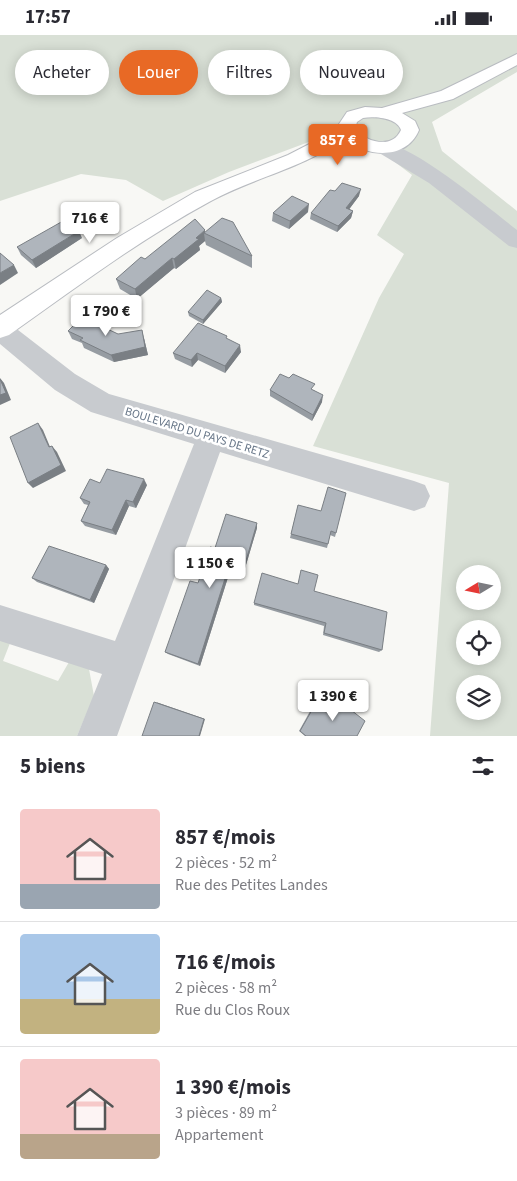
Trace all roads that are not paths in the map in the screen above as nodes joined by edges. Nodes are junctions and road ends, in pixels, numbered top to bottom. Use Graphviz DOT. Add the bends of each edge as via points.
graph roads {
  1 [pos="517,59"];
  2 [pos="447,95"];
  3 [pos="384,113"];
  4 [pos="346,129"];
  5 [pos="408,131"];
  6 [pos="375,146"];
  7 [pos="304,155"];
  8 [pos="450,188"];
  9 [pos="517,241"];
  10 [pos="0,329"];
  11 [pos="211,437"];
  12 [pos="414,496"];
  13 [pos="0,623"];
  14 [pos="124,663"];
  15 [pos="97,736"];
  1 -- 2 [label="main road"];
  2 -- 3 [label="main road"];
  2 -- 5 [label="main road"];
  3 -- 4 [label="main road" via="356,115 348,121"];
  3 -- 5 [label="main road" via="398,117"];
  4 -- 6 [label="main road" via="352,138"];
  4 -- 7 [label="main road" via="330,142"];
  5 -- 6 [label="main road" via="402,142"];
  5 -- 8 [label="street" via="425,161"];
  6 -- 7 [label="main road"];
  6 -- 8 [label="street" via="404,157"];
  7 -- 10 [label="main road" via="203,196 136,235"];
  8 -- 9 [label="street"];
  10 -- 11 [label="street, BOULEVARD DU PAYS DE RETZ" via="65,382 101,404"];
  11 -- 12 [label="street, BOULEVARD DU PAYS DE RETZ"];
  11 -- 14 [label="street"];
  13 -- 14 [label="street"];
  14 -- 15 [label="street"];
}
